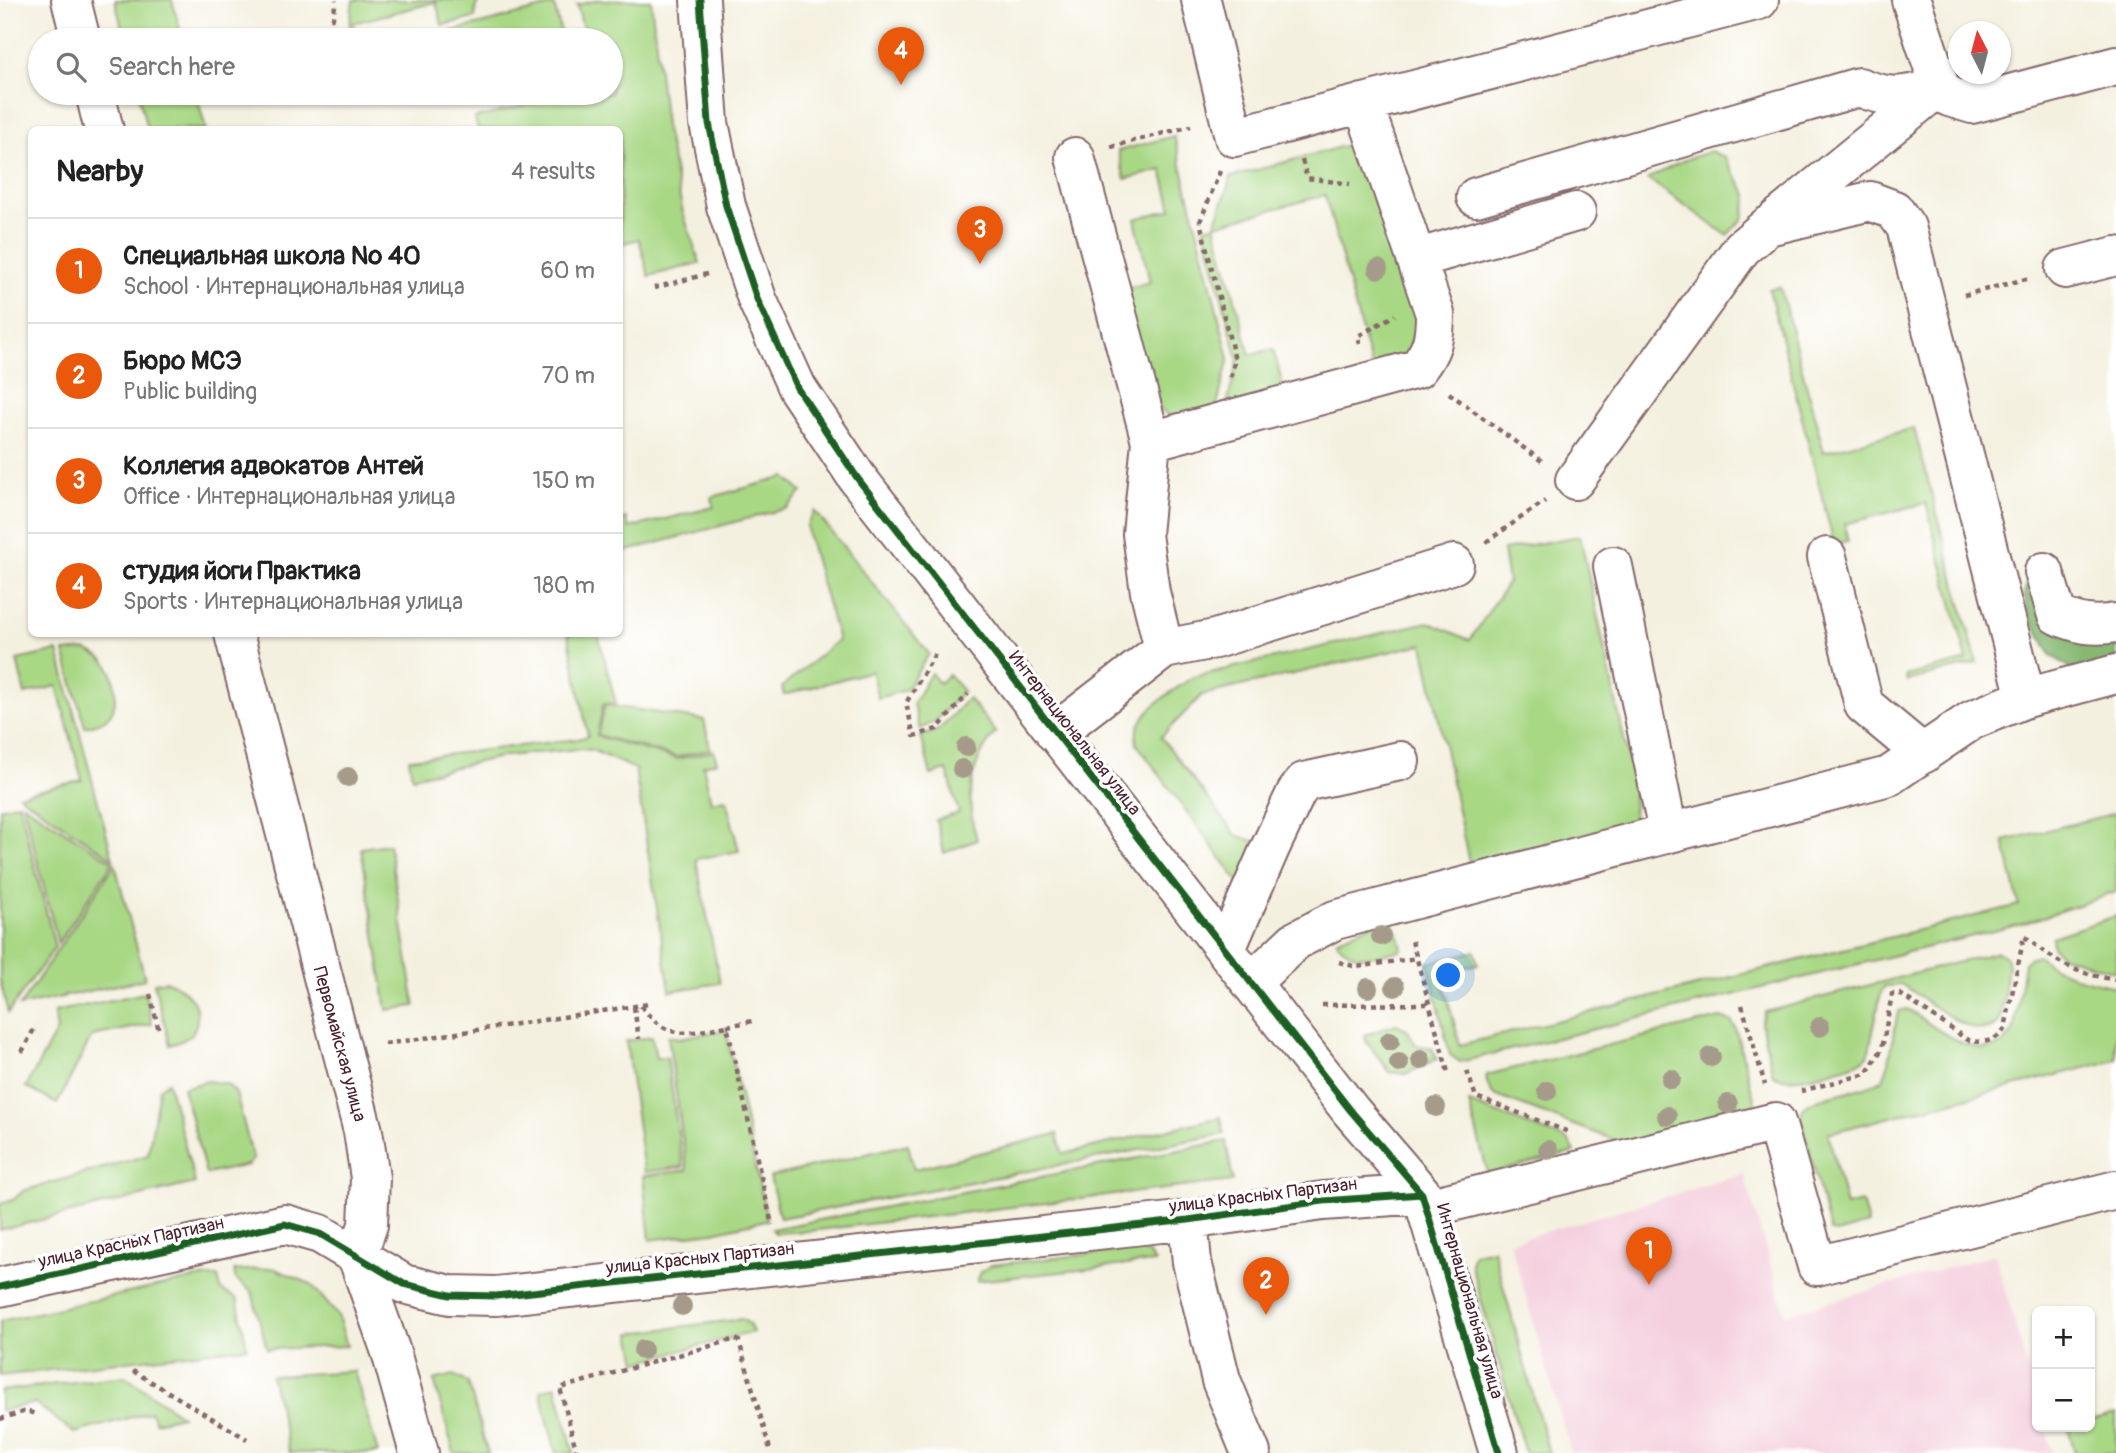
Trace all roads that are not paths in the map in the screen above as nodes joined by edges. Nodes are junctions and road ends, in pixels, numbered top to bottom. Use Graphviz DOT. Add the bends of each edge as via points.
graph roads {
  1 [pos="71,0"];
  2 [pos="699,0"];
  3 [pos="1201,0"];
  4 [pos="1759,0"];
  5 [pos="1911,0"];
  6 [pos="78,28"];
  7 [pos="2116,66"];
  8 [pos="1940,87"];
  9 [pos="1363,103"];
  10 [pos="98,105"];
  11 [pos="103,126"];
  12 [pos="1075,157"];
  13 [pos="1476,197"];
  14 [pos="1576,212"];
  15 [pos="1768,226"];
  16 [pos="2116,256"];
  17 [pos="1416,259"];
  18 [pos="2064,269"];
  19 [pos="1151,441"];
  20 [pos="1573,482"];
  21 [pos="1827,557"];
  22 [pos="1454,565"];
  23 [pos="1613,566"];
  24 [pos="2044,572"];
  25 [pos="2116,623"];
  26 [pos="235,637"];
  27 [pos="1164,649"];
  28 [pos="2116,674"];
  29 [pos="2026,698"];
  30 [pos="1055,733"];
  31 [pos="1923,754"];
  32 [pos="1400,761"];
  33 [pos="1668,832"];
  34 [pos="1226,949"];
  35 [pos="1252,982"];
  36 [pos="2116,1189"];
  37 [pos="1424,1201"];
  38 [pos="1188,1220"];
  39 [pos="357,1256"];
  40 [pos="0,1287"];
  41 [pos="419,1453"];
  42 [pos="1251,1453"];
  43 [pos="1499,1453"];
  1 -- 6 [label="street"];
  2 -- 30 [label="street, Интернациональная улица" via="709,123 726,206 757,299 797,388 858,479"];
  3 -- 9 [label="street" via="1234,137"];
  4 -- 9 [label="street"];
  5 -- 8 [label="street"];
  7 -- 8 [label="street" via="1972,104 1949,97"];
  8 -- 13 [label="street" via="1882,96 1859,87"];
  8 -- 15 [label="street"];
  9 -- 17 [label="street"];
  10 -- 11 [label="street"];
  12 -- 19 [label="street"];
  14 -- 17 [label="street"];
  15 -- 20 [label="street" via="1742,248"];
  15 -- 29 [label="street" via="1870,201 1894,210 1906,227"];
  16 -- 18 [label="street"];
  17 -- 19 [label="street" via="1435,314 1429,355 1417,369"];
  19 -- 27 [label="street" via="1142,534"];
  21 -- 31 [label="street" via="1864,705"];
  22 -- 27 [label="street" via="1227,635"];
  23 -- 33 [label="street"];
  24 -- 25 [label="street" via="2057,615 2077,624"];
  26 -- 39 [label="street, Первомайская улица" via="363,1131 370,1178 368,1225"];
  27 -- 30 [label="street"];
  28 -- 29 [label="street"];
  29 -- 31 [label="street" via="1972,720"];
  30 -- 34 [label="street, Интернациональная улица"];
  31 -- 33 [label="street" via="1889,776"];
  32 -- 34 [label="street" via="1304,782"];
  33 -- 35 [label="street" via="1335,920 1296,941"];
  34 -- 35 [label="street, Интернациональная улица"];
  35 -- 37 [label="street, Интернациональная улица"];
  36 -- 37 [label="street, улица Красных Партизан" via="1817,1266 1776,1122"];
  37 -- 38 [label="street, улица Красных Партизан" via="1323,1201"];
  37 -- 43 [label="street, Интернациональная улица"];
  38 -- 39 [label="street, улица Красных Партизан" via="496,1296 450,1295 404,1284"];
  38 -- 42 [label="street" via="1192,1262 1221,1380"];
  39 -- 40 [label="street, улица Красных Партизан" via="320,1234 285,1224"];
  39 -- 41 [label="street"];
}
